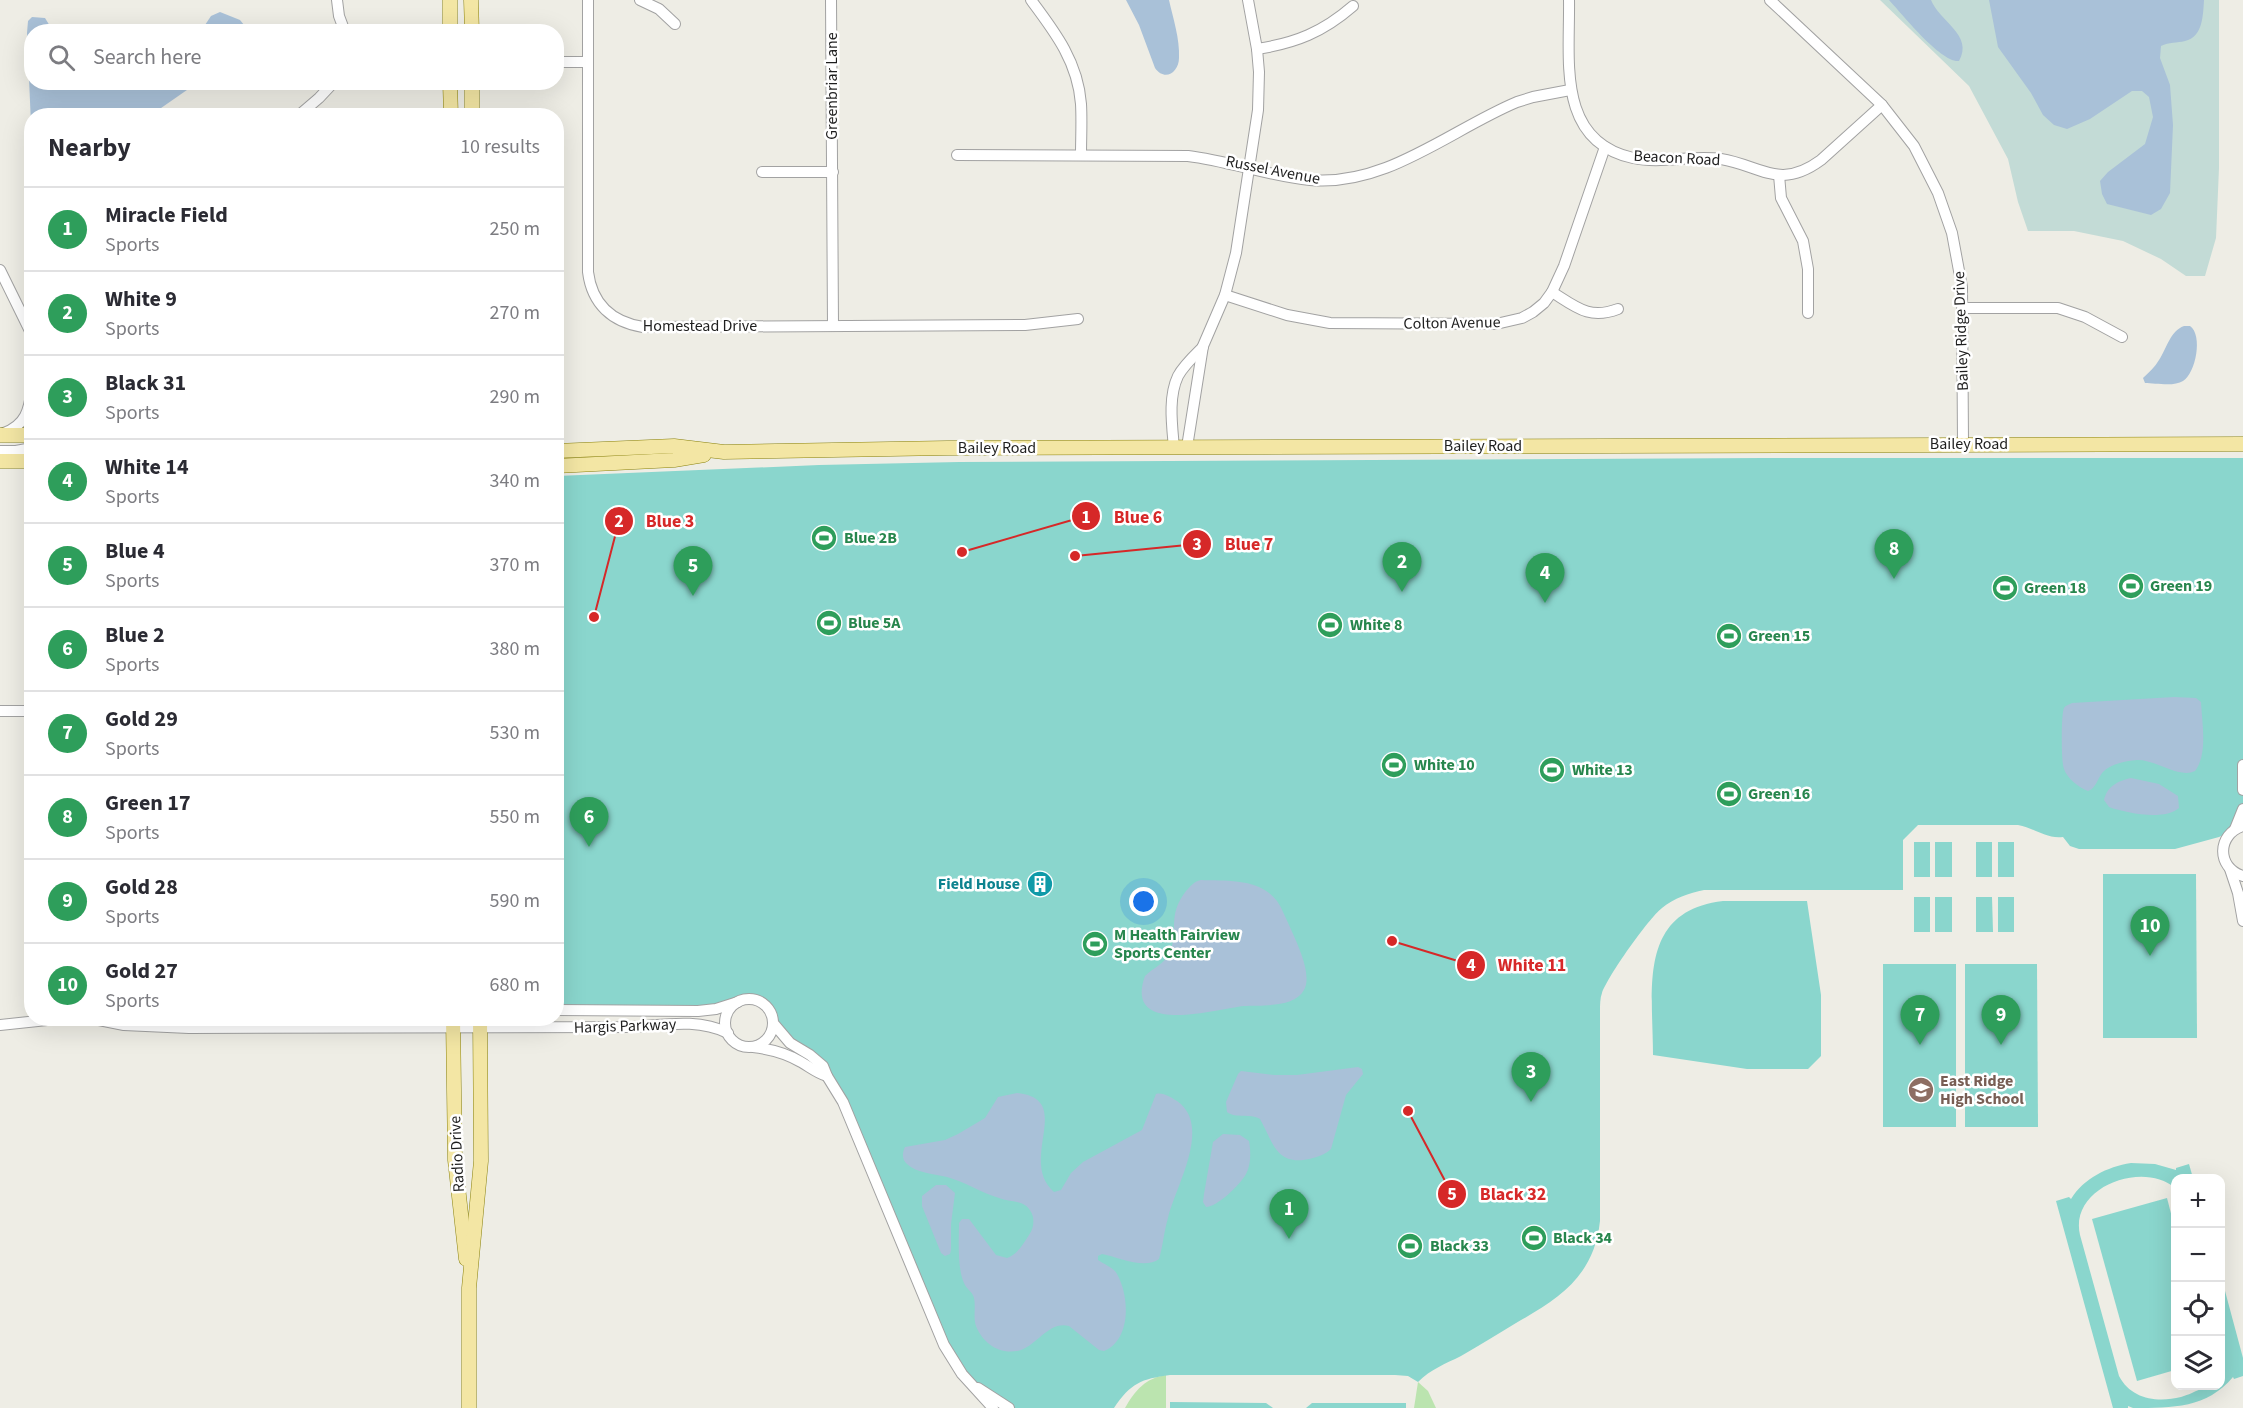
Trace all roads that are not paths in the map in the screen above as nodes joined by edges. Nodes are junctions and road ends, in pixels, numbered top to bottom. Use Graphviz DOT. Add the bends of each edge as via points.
graph roads {
  1 [pos="337,0"];
  2 [pos="450,0"];
  3 [pos="471,0"];
  4 [pos="588,0"];
  5 [pos="640,0"];
  6 [pos="831,0"];
  7 [pos="1031,0"];
  8 [pos="1248,0"];
  9 [pos="1569,0"];
  10 [pos="1770,0"];
  11 [pos="1353,6"];
  12 [pos="342,24"];
  13 [pos="450,24"];
  14 [pos="471,24"];
  15 [pos="675,24"];
  16 [pos="1257,49"];
  17 [pos="564,62"];
  18 [pos="587,62"];
  19 [pos="326,90"];
  20 [pos="450,90"];
  21 [pos="472,90"];
  22 [pos="1570,90"];
  23 [pos="1882,105"];
  24 [pos="307,108"];
  25 [pos="451,108"];
  26 [pos="472,108"];
  27 [pos="1605,147"];
  28 [pos="957,155"];
  29 [pos="1081,155"];
  30 [pos="1249,167"];
  31 [pos="762,172"];
  32 [pos="832,172"];
  33 [pos="1779,175"];
  34 [pos="2,278"];
  35 [pos="1552,292"];
  36 [pos="1225,294"];
  37 [pos="1963,308"];
  38 [pos="1618,309"];
  39 [pos="1808,313"];
  40 [pos="1078,319"];
  41 [pos="24,320"];
  42 [pos="833,326"];
  43 [pos="2122,337"];
  44 [pos="1203,346"];
  45 [pos="24,419"];
  46 [pos="0,434"];
  47 [pos="24,435"];
  48 [pos="1963,444"];
  49 [pos="2243,444"];
  50 [pos="1181,448"];
  51 [pos="24,449"];
  52 [pos="0,451"];
  53 [pos="564,451"];
  54 [pos="724,452"];
  55 [pos="0,461"];
  56 [pos="24,461"];
  57 [pos="564,466"];
  58 [pos="0,711"];
  59 [pos="24,711"];
  60 [pos="2243,765"];
  61 [pos="2243,790"];
  62 [pos="2243,809"];
  63 [pos="2239,827"];
  64 [pos="2230,869"];
  65 [pos="2243,876"];
  66 [pos="2243,921"];
  67 [pos="738,1002"];
  68 [pos="564,1010"];
  69 [pos="24,1022"];
  70 [pos="773,1023"];
  71 [pos="0,1025"];
  72 [pos="564,1025"];
  73 [pos="453,1026"];
  74 [pos="480,1026"];
  75 [pos="728,1034"];
  76 [pos="753,1047"];
  77 [pos="827,1076"];
  78 [pos="469,1288"];
  79 [pos="972,1384"];
  80 [pos="469,1408"];
  81 [pos="993,1408"];
  82 [pos="1009,1408"];
  1 -- 12 [label="street"];
  2 -- 13 [label="main road"];
  3 -- 14 [label="main road"];
  4 -- 18 [label="street, Homestead Drive"];
  5 -- 15 [label="street" via="659,9"];
  6 -- 32 [label="street, Greenbriar Lane"];
  7 -- 29 [label="street" via="1065,48 1074,70 1081,103"];
  8 -- 16 [label="street"];
  9 -- 22 [label="street, Beacon Road"];
  10 -- 23 [label="street, Bailey Ridge Drive"];
  11 -- 16 [label="street" via="1332,24 1303,38"];
  16 -- 30 [label="street" via="1258,110"];
  17 -- 18 [label="street"];
  18 -- 42 [label="street, Homestead Drive" via="588,272 600,306 623,322 643,327"];
  19 -- 24 [label="street"];
  20 -- 25 [label="main road"];
  21 -- 26 [label="main road"];
  22 -- 27 [label="street, Beacon Road" via="1580,120"];
  22 -- 30 [label="street, Russel Avenue" via="1499,109 1393,165 1359,177 1310,180"];
  23 -- 33 [label="street, Beacon Road" via="1814,165"];
  23 -- 37 [label="street, Bailey Ridge Drive" via="1914,146 1938,193 1958,259"];
  27 -- 33 [label="street, Beacon Road" via="1633,158 1720,159"];
  27 -- 35 [label="street, Colton Avenue"];
  28 -- 29 [label="street, Russel Avenue"];
  29 -- 30 [label="street, Russel Avenue" via="1188,156"];
  30 -- 36 [label="street" via="1236,253"];
  31 -- 32 [label="street"];
  32 -- 42 [label="street, Greenbriar Lane"];
  33 -- 39 [label="street" via="1781,198 1803,241 1808,269"];
  34 -- 41 [label="street"];
  35 -- 36 [label="street, Colton Avenue" via="1533,312 1496,324 1330,323 1287,315"];
  35 -- 38 [label="street" via="1589,314"];
  36 -- 44 [label="street"];
  37 -- 43 [label="street" via="2058,308"];
  37 -- 48 [label="street, Bailey Ridge Drive"];
  40 -- 42 [label="street, Homestead Drive" via="1025,325"];
  44 -- 50 [label="street"];
  44 -- 50 [label="street" via="1185,365 1173,392"];
  45 -- 46 [label="street"];
  46 -- 47 [label="main road"];
  48 -- 49 [label="main road, Bailey Road"];
  48 -- 50 [label="main road, Bailey Road"];
  50 -- 54 [label="main road, Bailey Road"];
  51 -- 52 [label="street"];
  53 -- 54 [label="main road, Bailey Road" via="674,446"];
  54 -- 57 [label="main road, Bailey Road" via="674,460"];
  55 -- 56 [label="main road"];
  58 -- 59 [label="street"];
  60 -- 61 [label="street"];
  62 -- 63 [label="street"];
  63 -- 64 [label="street" via="2226,837 2223,849"];
  64 -- 65 [label="street"];
  64 -- 66 [label="street"];
  67 -- 68 [label="street, Hargis Parkway" via="698,1011"];
  67 -- 70 [label="street" via="760,1002 770,1011"];
  67 -- 75 [label="street" via="726,1019"];
  69 -- 71 [label="street"];
  70 -- 76 [label="street" via="770,1036"];
  70 -- 77 [label="street" via="790,1043 823,1066"];
  72 -- 75 [label="street, Hargis Parkway" via="695,1023"];
  73 -- 78 [label="main road, Radio Drive" via="455,1160"];
  74 -- 78 [label="main road, Radio Drive" via="481,1161"];
  75 -- 76 [label="street" via="738,1044"];
  76 -- 77 [label="street" via="782,1053"];
  77 -- 79 [label="street" via="843,1102 944,1345"];
  78 -- 80 [label="main road, Radio Drive"];
  79 -- 81 [label="street"];
  79 -- 82 [label="street"];
}
